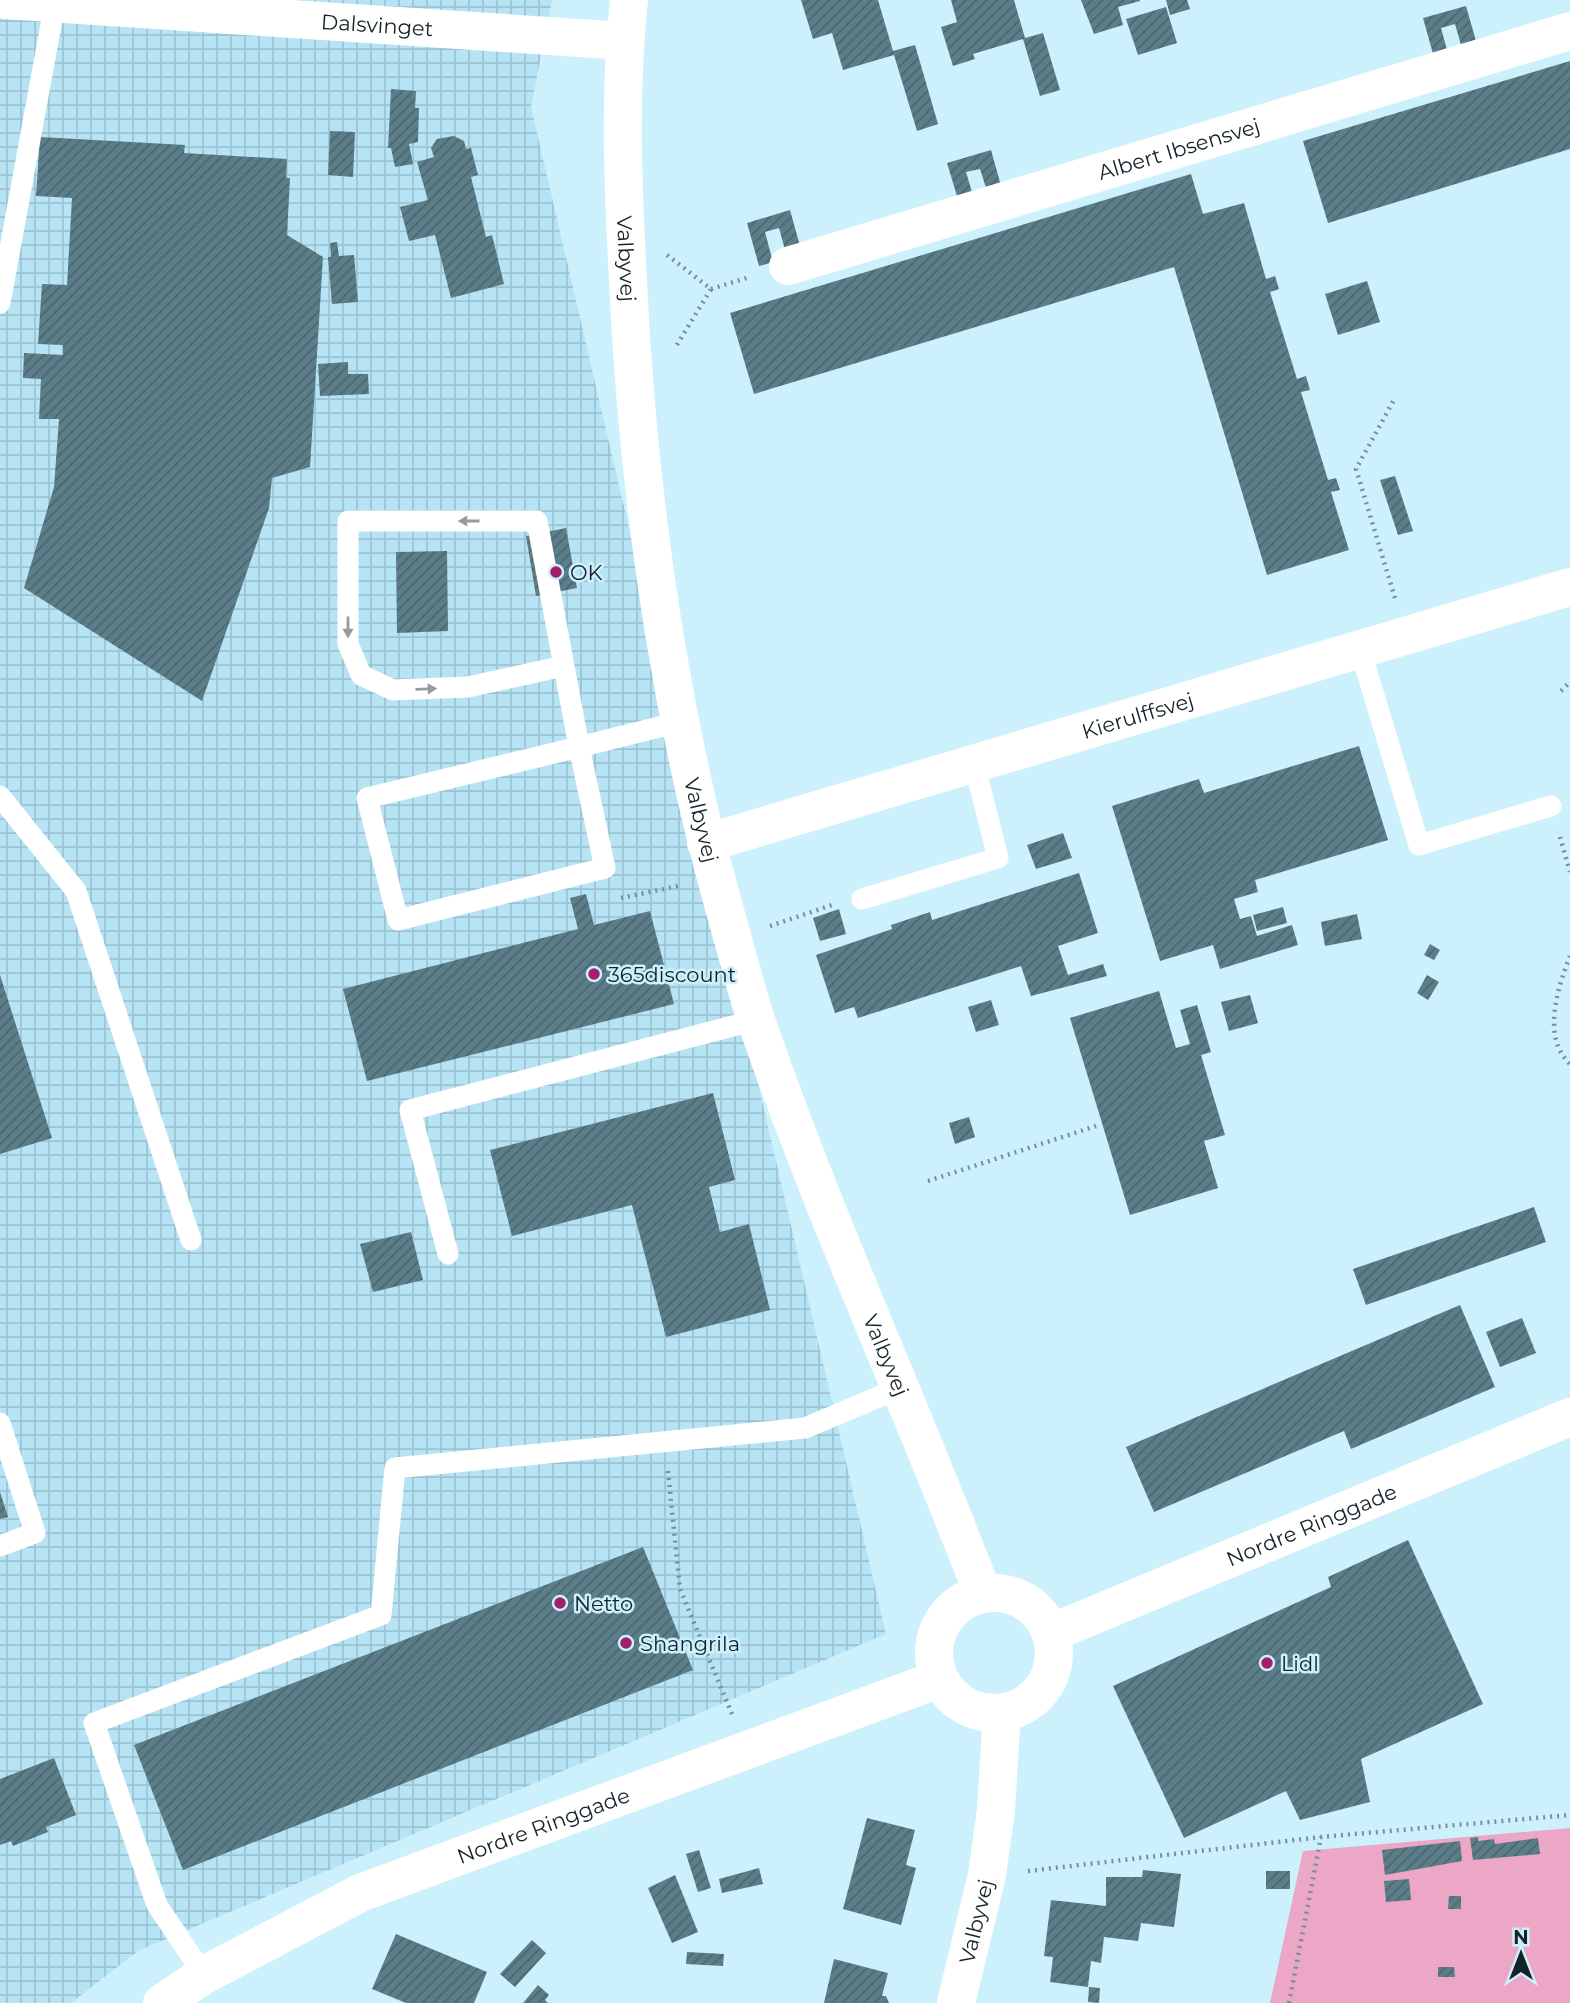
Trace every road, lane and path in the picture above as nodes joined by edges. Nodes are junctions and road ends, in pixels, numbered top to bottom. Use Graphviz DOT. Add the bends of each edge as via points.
graph roads {
  1 [pos="5,0"];
  2 [pos="629,0"];
  3 [pos="55,3"];
  4 [pos="252,8"];
  5 [pos="1570,31"];
  6 [pos="625,41"];
  7 [pos="788,266"];
  8 [pos="0,303"];
  9 [pos="1395,398"];
  10 [pos="1570,587"];
  11 [pos="1406,636"];
  12 [pos="1360,649"];
  13 [pos="564,666"];
  14 [pos="1570,682"];
  15 [pos="1561,691"];
  16 [pos="679,722"];
  17 [pos="579,747"];
  18 [pos="974,763"];
  19 [pos="0,796"];
  20 [pos="1552,806"];
  21 [pos="711,860"];
  22 [pos="606,868"];
  23 [pos="862,899"];
  24 [pos="733,938"];
  25 [pos="1570,956"];
  26 [pos="756,1020"];
  27 [pos="1570,1065"];
  28 [pos="1096,1126"];
  29 [pos="928,1181"];
  30 [pos="191,1240"];
  31 [pos="448,1254"];
  32 [pos="902,1387"];
  33 [pos="1570,1417"];
  34 [pos="0,1423"];
  35 [pos="665,1442"];
  36 [pos="0,1546"];
  37 [pos="983,1594"];
  38 [pos="1051,1633"];
  39 [pos="939,1679"];
  40 [pos="1002,1713"];
  41 [pos="747,1750"];
  42 [pos="1570,1815"];
  43 [pos="1321,1837"];
  44 [pos="986,1875"];
  45 [pos="204,1975"];
  46 [pos="162,2003"];
  47 [pos="956,2003"];
  48 [pos="1289,2003"];
  1 -- 3 [label="street, Dalsvinget"];
  2 -- 6 [label="street, Valbyvej"];
  3 -- 4 [label="street, Dalsvinget"];
  3 -- 8 [label="lane"];
  4 -- 6 [label="street, Dalsvinget"];
  5 -- 7 [label="street, Albert Ibsensvej"];
  6 -- 16 [label="street, Valbyvej" via="625,222 633,380"];
  9 -- 11 [label="path" via="1356,469"];
  10 -- 11 [label="street, Kierulffsvej"];
  11 -- 12 [label="street, Kierulffsvej"];
  12 -- 18 [label="street, Kierulffsvej"];
  12 -- 20 [label="lane" via="1419,845"];
  13 -- 13 [label="lane, one-way" via="537,521 348,521 348,644 361,675 393,690 468,687"];
  13 -- 17 [label="lane"];
  14 -- 15 [label="path"];
  16 -- 17 [label="lane"];
  16 -- 21 [label="street, Valbyvej"];
  17 -- 22 [label="lane"];
  17 -- 22 [label="lane" via="367,798 398,920"];
  18 -- 21 [label="street, Kierulffsvej"];
  18 -- 23 [label="lane" via="998,858"];
  19 -- 30 [label="lane" via="76,891"];
  21 -- 22 [label="path" via="614,899"];
  21 -- 24 [label="street, Valbyvej"];
  23 -- 24 [label="path"];
  24 -- 26 [label="street, Valbyvej"];
  25 -- 27 [label="path" via="1555,995 1555,1034"];
  26 -- 31 [label="lane" via="410,1110"];
  26 -- 32 [label="street, Valbyvej" via="815,1180"];
  28 -- 29 [label="path"];
  32 -- 35 [label="lane" via="805,1429"];
  32 -- 37 [label="street, Valbyvej"];
  33 -- 38 [label="street, Nordre Ringgade"];
  34 -- 36 [label="lane" via="35,1533"];
  35 -- 41 [label="path" via="680,1589"];
  35 -- 45 [label="lane" via="395,1468 381,1615 94,1723 157,1905"];
  37 -- 38 [label="street" via="1019,1598 1039,1612"];
  37 -- 39 [label="street" via="958,1606 940,1626 934,1643"];
  38 -- 40 [label="street" via="1055,1660 1046,1685 1027,1704"];
  39 -- 40 [label="street" via="965,1706 983,1713"];
  39 -- 41 [label="street, Nordre Ringgade"];
  40 -- 44 [label="street, Valbyvej" via="996,1810"];
  41 -- 45 [label="street, Nordre Ringgade" via="360,1893"];
  42 -- 43 [label="path"];
  43 -- 44 [label="path"];
  43 -- 48 [label="path"];
  44 -- 47 [label="street, Valbyvej"];
  45 -- 46 [label="street, Nordre Ringgade"];
}
